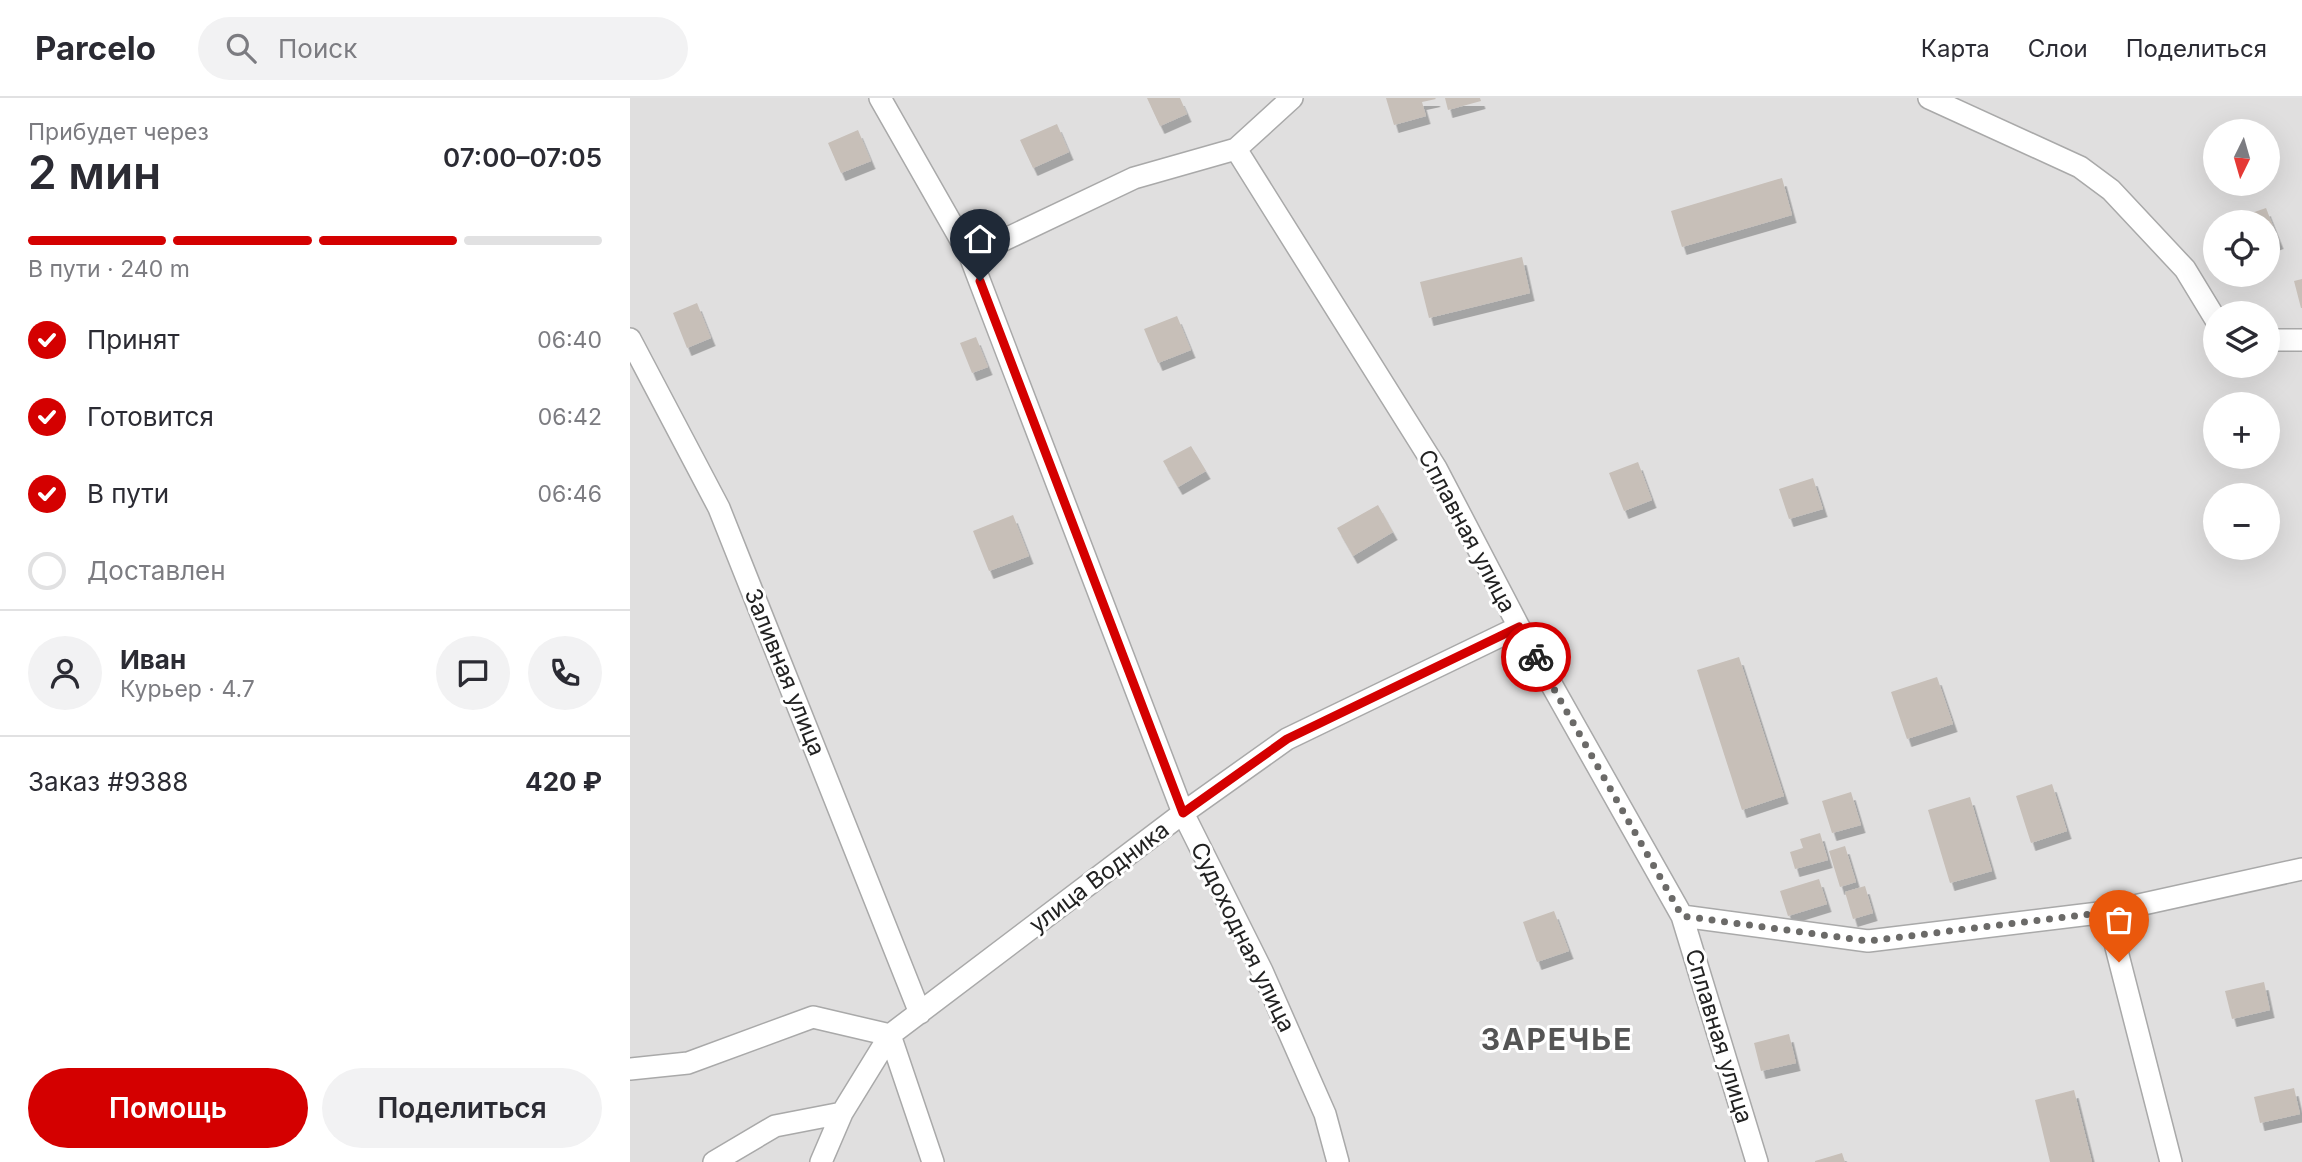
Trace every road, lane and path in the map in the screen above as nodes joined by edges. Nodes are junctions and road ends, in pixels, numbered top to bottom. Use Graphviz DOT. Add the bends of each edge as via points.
graph roads {
  1 [pos="880,98"];
  2 [pos="1292,98"];
  3 [pos="1929,98"];
  4 [pos="1236,149"];
  5 [pos="970,256"];
  6 [pos="2204,301"];
  7 [pos="630,339"];
  8 [pos="2280,340"];
  9 [pos="2302,341"];
  10 [pos="1519,627"];
  11 [pos="1183,813"];
  12 [pos="2302,869"];
  13 [pos="2107,912"];
  14 [pos="1682,916"];
  15 [pos="920,1013"];
  16 [pos="890,1034"];
  17 [pos="630,1069"];
  18 [pos="842,1113"];
  19 [pos="714,1162"];
  20 [pos="821,1162"];
  21 [pos="933,1162"];
  22 [pos="1338,1162"];
  23 [pos="1757,1162"];
  24 [pos="2171,1162"];
  1 -- 5 [label="street, Судоходная улица"];
  2 -- 4 [label="street"];
  3 -- 6 [label="street" via="2080,167 2111,190 2185,269"];
  4 -- 5 [label="street" via="1134,178"];
  4 -- 10 [label="street, Сплавная улица" via="1436,468"];
  5 -- 11 [label="street, Судоходная улица"];
  7 -- 15 [label="street, Заливная улица" via="719,508"];
  8 -- 9 [label="street"];
  10 -- 11 [label="street, улица Водника" via="1287,739"];
  10 -- 14 [label="street, Сплавная улица"];
  11 -- 15 [label="street, улица Водника"];
  11 -- 22 [label="street, Судоходная улица" via="1278,1007 1325,1114"];
  12 -- 13 [label="street"];
  13 -- 14 [label="street" via="1868,941"];
  13 -- 24 [label="street"];
  14 -- 23 [label="street, Сплавная улица"];
  15 -- 16 [label="street, улица Водника"];
  16 -- 17 [label="street" via="813,1017 688,1063"];
  16 -- 18 [label="street, улица Водника"];
  16 -- 21 [label="street"];
  18 -- 19 [label="street" via="775,1126"];
  18 -- 20 [label="street, улица Водника"];
}
